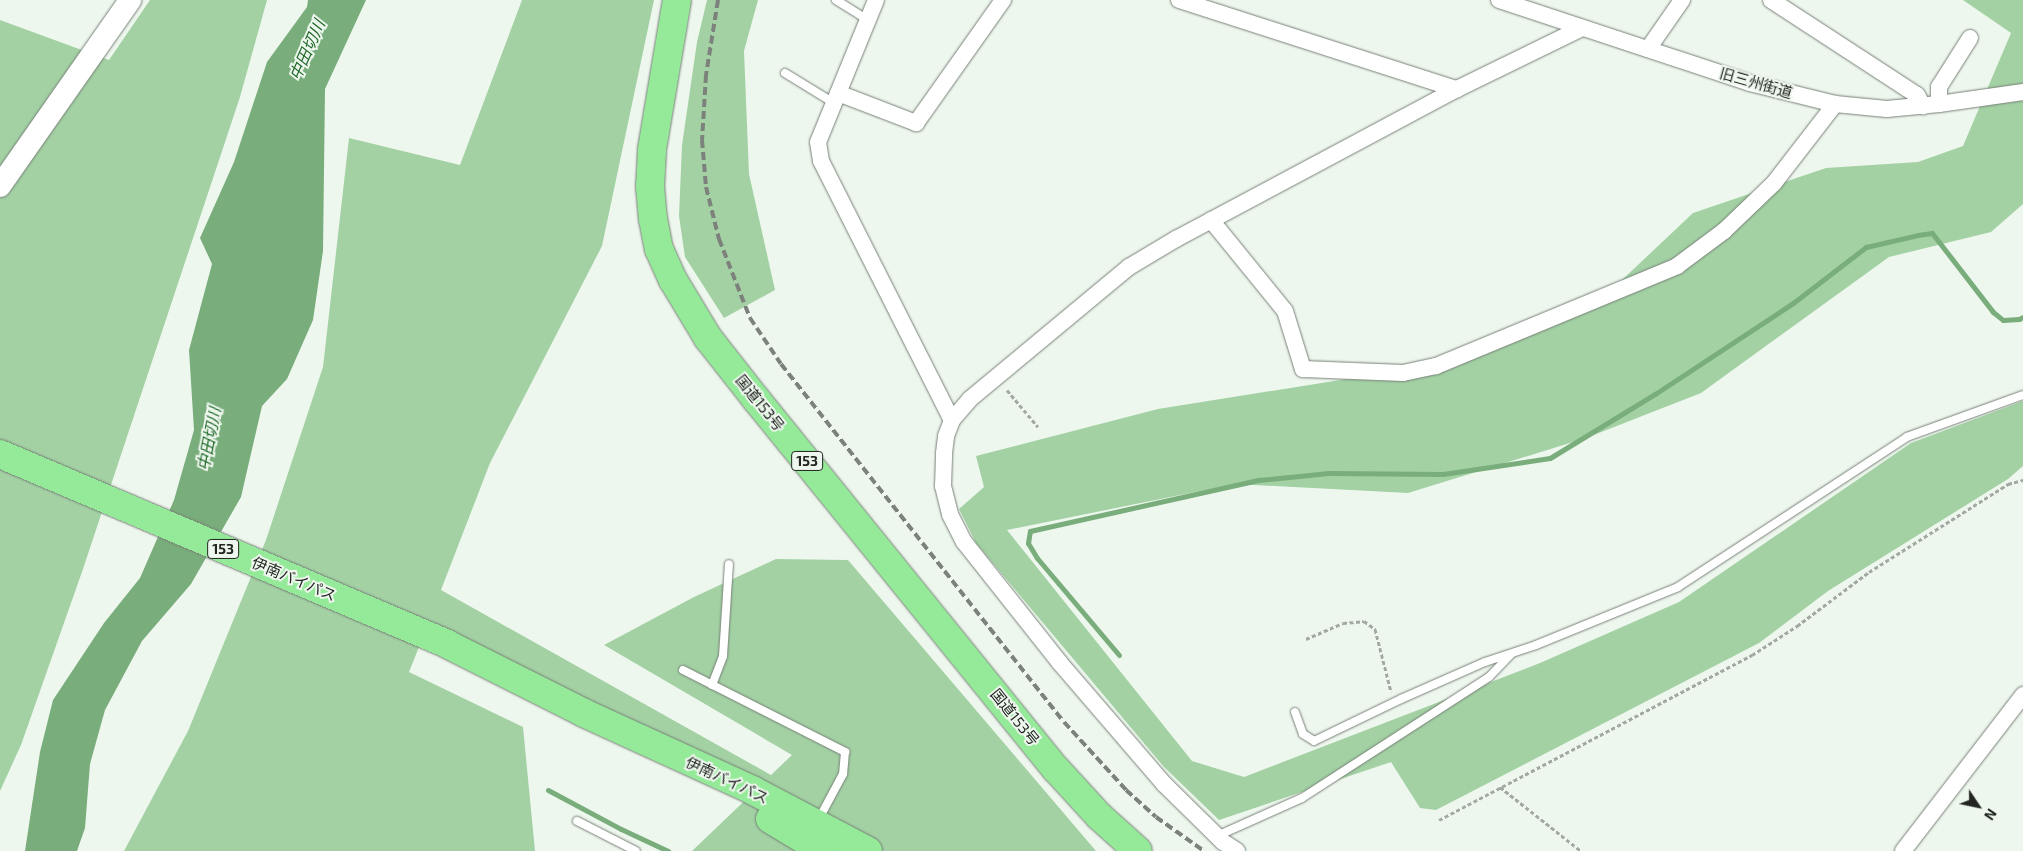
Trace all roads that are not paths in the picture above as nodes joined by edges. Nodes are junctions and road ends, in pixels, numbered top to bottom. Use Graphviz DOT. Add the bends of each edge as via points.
graph roads {
  1 [pos="130,0"];
  2 [pos="677,0"];
  3 [pos="836,0"];
  4 [pos="876,0"];
  5 [pos="1003,0"];
  6 [pos="1179,0"];
  7 [pos="1499,0"];
  8 [pos="1682,0"];
  9 [pos="1771,0"];
  10 [pos="1214,5"];
  11 [pos="1530,5"];
  12 [pos="868,20"];
  13 [pos="1582,28"];
  14 [pos="1970,38"];
  15 [pos="1648,49"];
  16 [pos="785,73"];
  17 [pos="1457,90"];
  18 [pos="2023,92"];
  19 [pos="836,98"];
  20 [pos="1835,104"];
  21 [pos="1931,105"];
  22 [pos="0,186"];
  23 [pos="1210,220"];
  24 [pos="2023,394"];
  25 [pos="952,420"];
  26 [pos="0,454"];
  27 [pos="728,564"];
  28 [pos="1512,653"];
  29 [pos="683,670"];
  30 [pos="712,685"];
  31 [pos="2023,696"];
  32 [pos="1294,712"];
  33 [pos="584,713"];
  34 [pos="821,815"];
  35 [pos="577,821"];
  36 [pos="1216,836"];
  37 [pos="636,851"];
  38 [pos="823,851"];
  39 [pos="868,851"];
  40 [pos="1138,851"];
  41 [pos="1237,851"];
  42 [pos="1903,851"];
  1 -- 22 [label="street"];
  2 -- 40 [label="highway, 国道153号 / 153" via="652,150 650,186 659,250 673,280 708,338 1056,769 1099,816"];
  3 -- 12 [label="lane"];
  4 -- 12 [label="street"];
  5 -- 19 [label="street" via="916,122"];
  6 -- 10 [label="street"];
  7 -- 11 [label="street, 旧三州街道"];
  8 -- 15 [label="street"];
  9 -- 21 [label="street"];
  10 -- 17 [label="street"];
  11 -- 13 [label="street, 旧三州街道"];
  12 -- 19 [label="street"];
  13 -- 15 [label="street, 旧三州街道"];
  13 -- 17 [label="street"];
  14 -- 21 [label="street"];
  15 -- 20 [label="street, 旧三州街道" via="1750,83"];
  16 -- 19 [label="lane"];
  17 -- 23 [label="street"];
  18 -- 21 [label="street, 旧三州街道"];
  19 -- 25 [label="street" via="818,142 821,161"];
  20 -- 21 [label="street, 旧三州街道" via="1887,109"];
  20 -- 23 [label="street" via="1774,183 1724,231 1677,266 1436,366 1403,373 1303,369 1285,311"];
  23 -- 25 [label="street" via="1128,267 970,399"];
  24 -- 28 [label="lane" via="1906,437 1678,587"];
  25 -- 36 [label="street" via="944,453 943,486 950,514 964,542 1060,663 1164,784"];
  26 -- 33 [label="highway, 伊南バイパス / 153" via="447,644"];
  27 -- 30 [label="lane" via="724,656"];
  28 -- 32 [label="lane" via="1394,702 1314,741 1303,734"];
  28 -- 36 [label="lane" via="1490,677 1302,798"];
  29 -- 30 [label="lane"];
  30 -- 34 [label="lane" via="845,752 843,774"];
  31 -- 42 [label="street"];
  33 -- 38 [label="highway, 伊南バイパス / 153"];
  33 -- 39 [label="highway, 伊南バイパス / 153" via="752,790"];
  35 -- 37 [label="lane"];
  36 -- 41 [label="street"];
}
